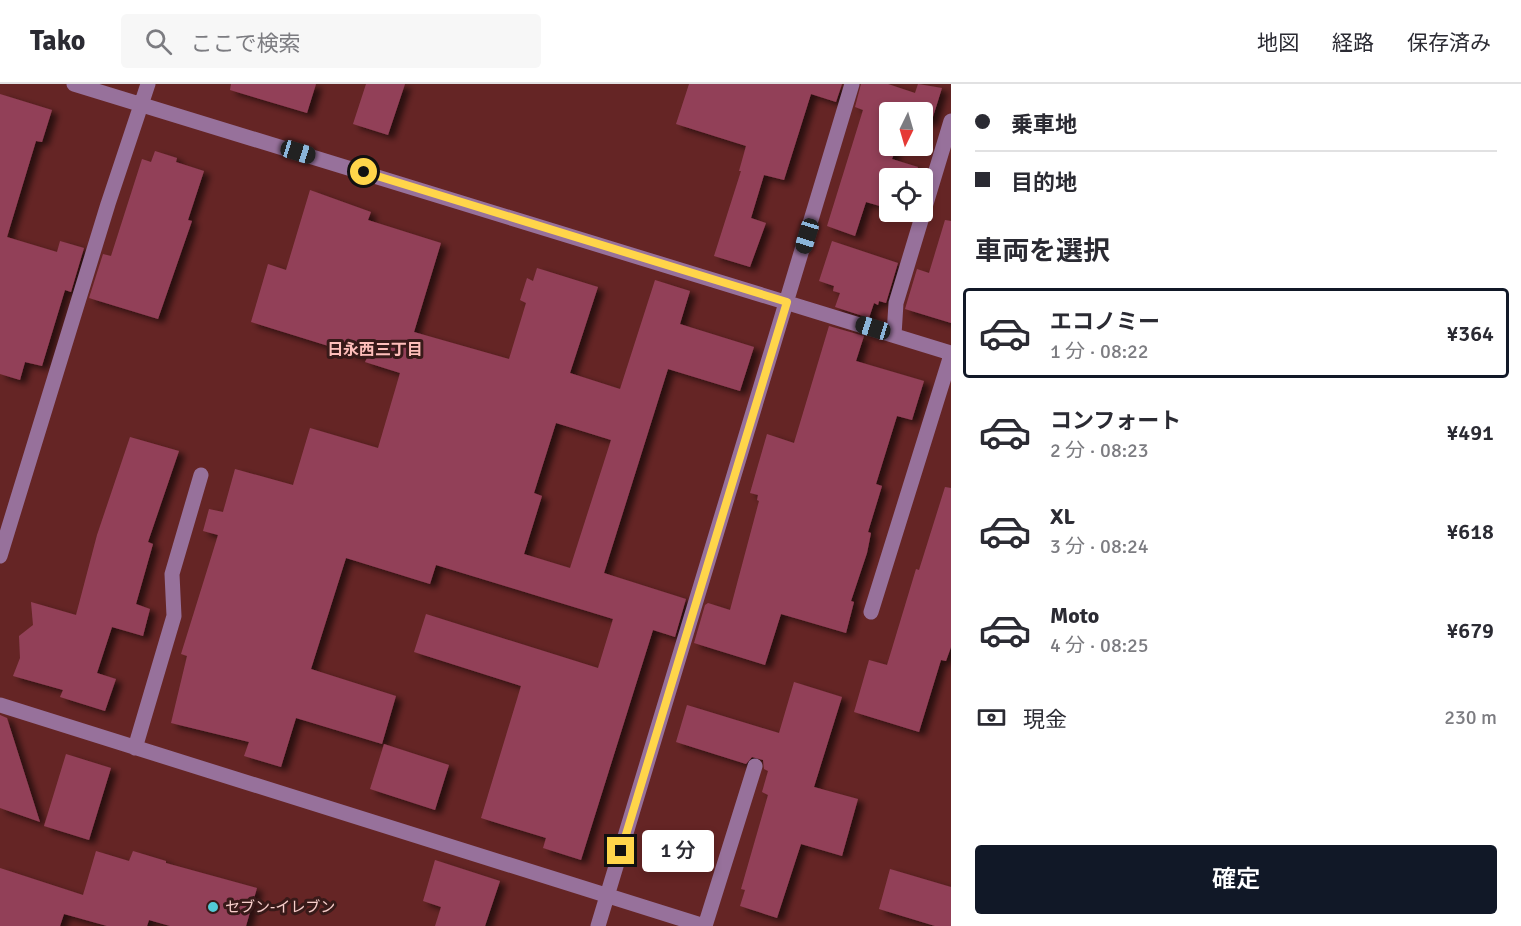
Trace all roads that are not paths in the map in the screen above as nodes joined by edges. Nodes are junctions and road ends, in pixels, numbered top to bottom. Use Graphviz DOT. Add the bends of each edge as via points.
graph roads {
  1 [pos="74,84"];
  2 [pos="148,84"];
  3 [pos="852,84"];
  4 [pos="142,104"];
  5 [pos="951,121"];
  6 [pos="787,302"];
  7 [pos="894,335"];
  8 [pos="951,354"];
  9 [pos="201,475"];
  10 [pos="0,556"];
  11 [pos="872,612"];
  12 [pos="0,705"];
  13 [pos="135,748"];
  14 [pos="755,766"];
  15 [pos="608,897"];
  16 [pos="598,926"];
  17 [pos="704,926"];
  1 -- 4 [label="street"];
  2 -- 4 [label="street"];
  3 -- 6 [label="street"];
  4 -- 6 [label="street"];
  4 -- 10 [label="street"];
  5 -- 7 [label="street" via="896,303"];
  6 -- 7 [label="street"];
  6 -- 15 [label="street"];
  7 -- 8 [label="street"];
  8 -- 11 [label="street"];
  9 -- 13 [label="street" via="172,574 174,616"];
  12 -- 13 [label="street"];
  13 -- 15 [label="street"];
  14 -- 17 [label="street"];
  15 -- 16 [label="street"];
  15 -- 17 [label="street"];
}
